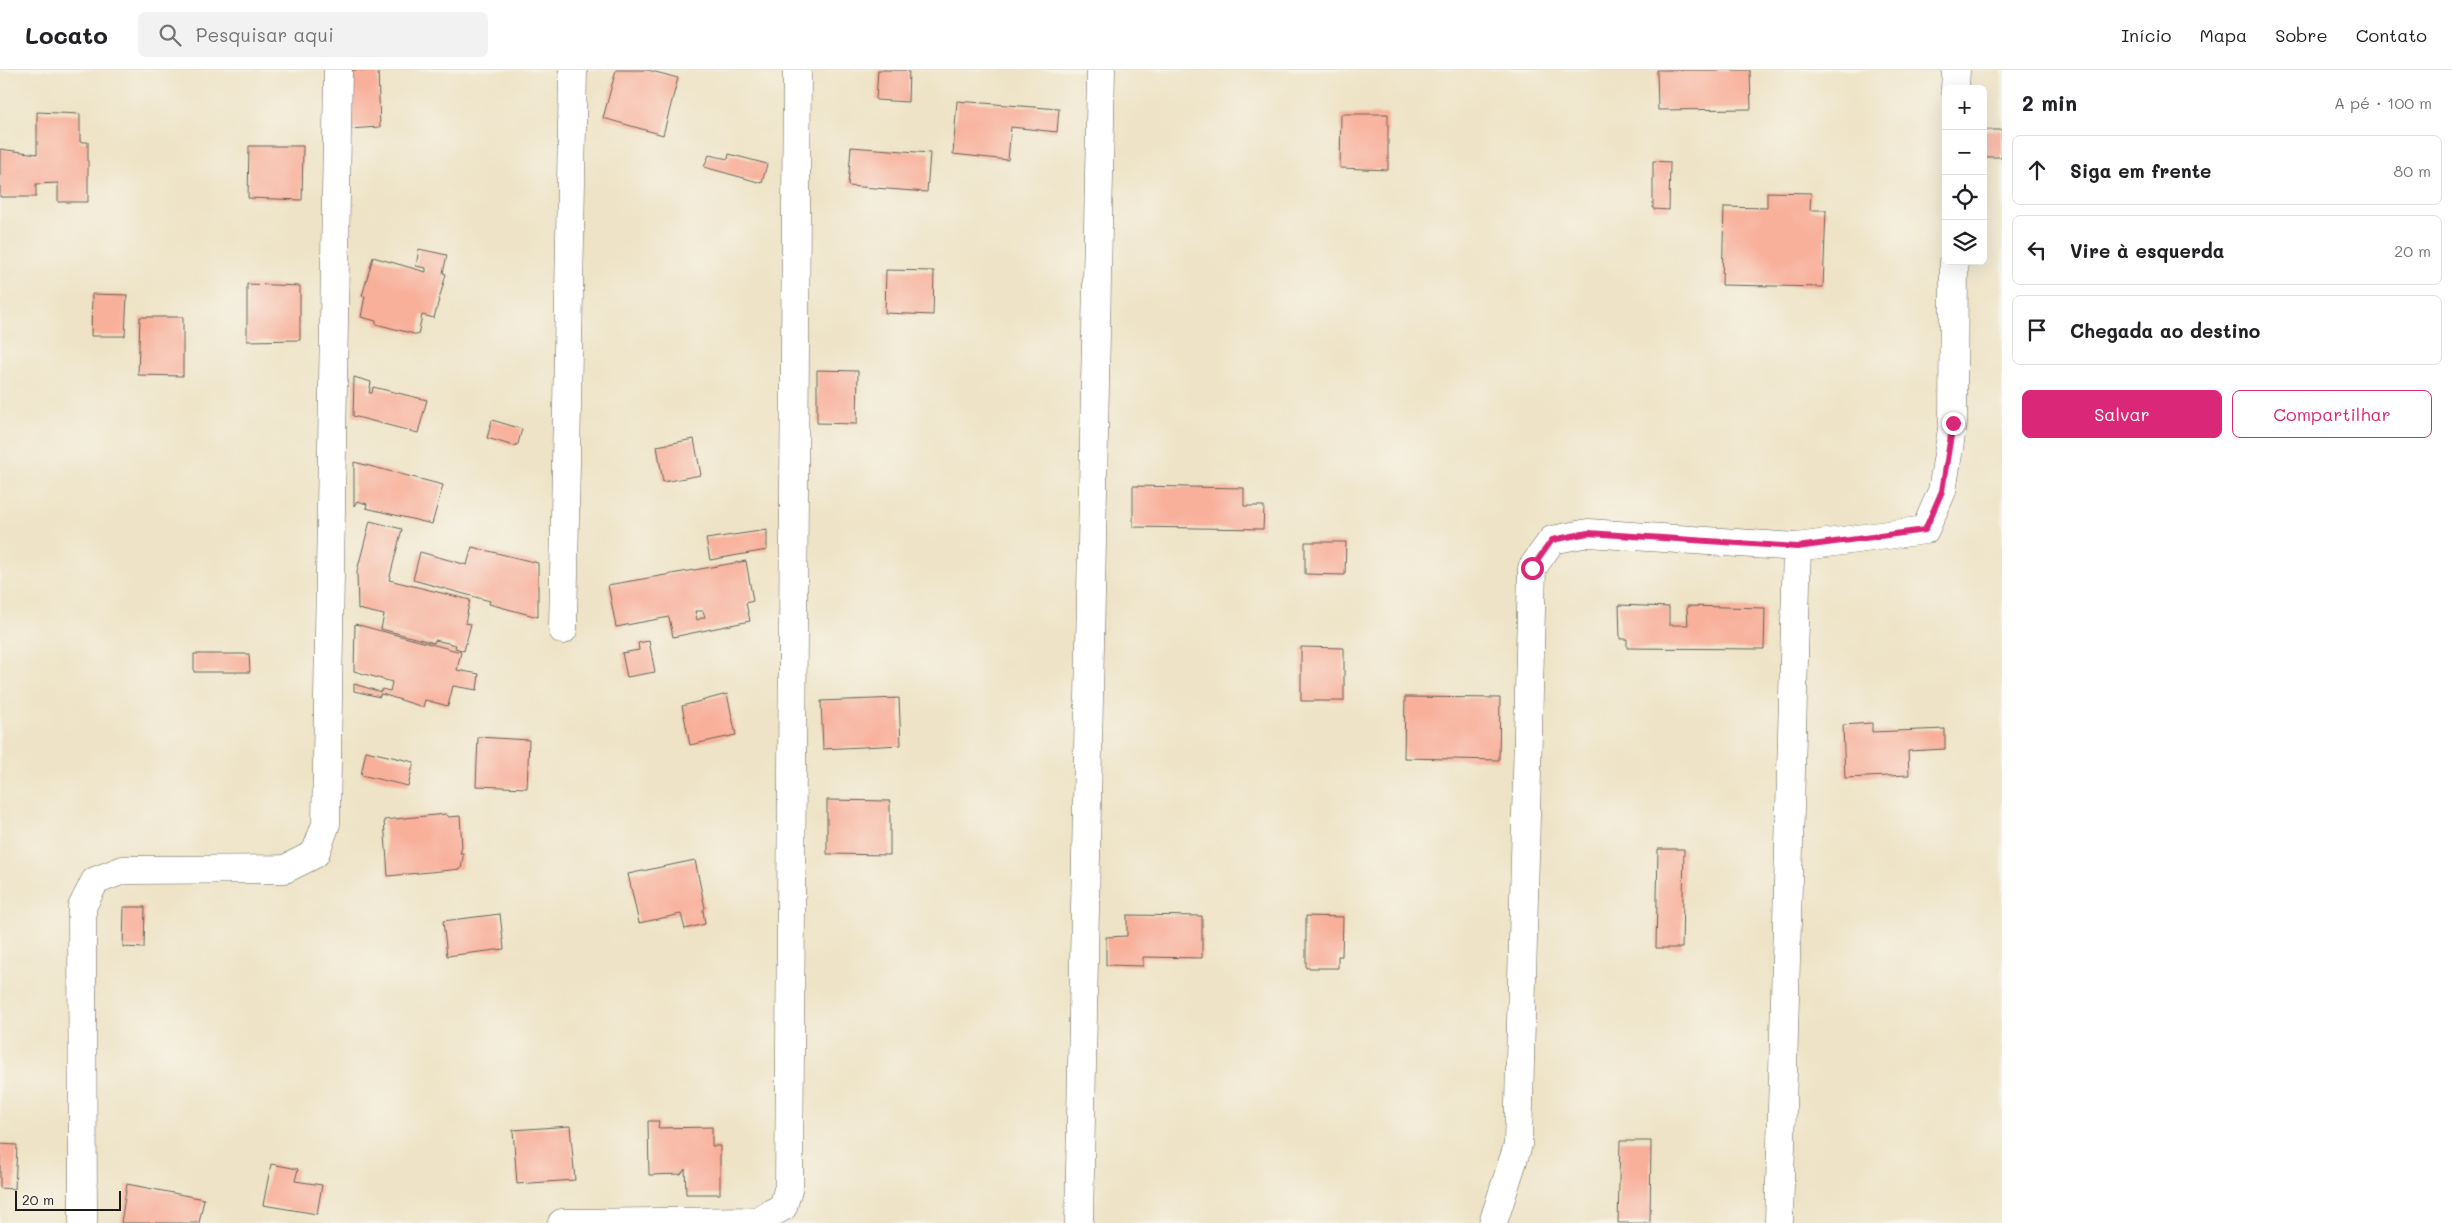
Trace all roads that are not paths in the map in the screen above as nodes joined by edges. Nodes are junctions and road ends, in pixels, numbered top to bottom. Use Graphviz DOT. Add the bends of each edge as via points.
graph roads {
  1 [pos="338,70"];
  2 [pos="573,70"];
  3 [pos="797,70"];
  4 [pos="1101,70"];
  5 [pos="1956,70"];
  6 [pos="1955,85"];
  7 [pos="1954,265"];
  8 [pos="1797,547"];
  9 [pos="563,630"];
  10 [pos="1779,1221"];
  11 [pos="84,1223"];
  12 [pos="562,1223"];
  13 [pos="1079,1223"];
  14 [pos="1493,1223"];
  1 -- 11 [label="street" via="326,824 315,854 284,869 123,870 95,881 82,907"];
  2 -- 9 [label="street"];
  3 -- 12 [label="street" via="789,1186 783,1207 757,1221"];
  4 -- 13 [label="street"];
  5 -- 6 [label="street"];
  7 -- 8 [label="street" via="1953,423 1942,491 1925,530"];
  8 -- 10 [label="street"];
  8 -- 14 [label="street" via="1588,533 1552,540 1532,568 1518,1145"];
}
